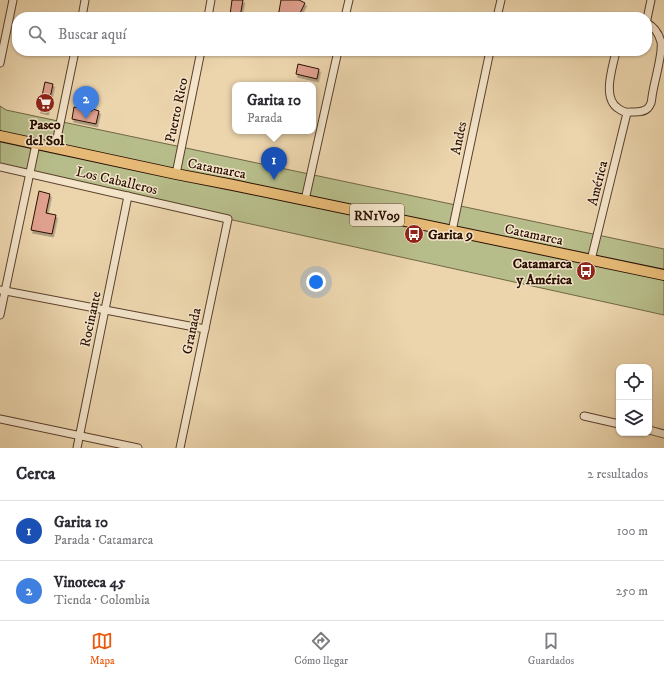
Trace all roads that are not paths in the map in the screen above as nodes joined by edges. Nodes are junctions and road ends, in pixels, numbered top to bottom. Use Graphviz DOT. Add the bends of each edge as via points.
graph roads {
  1 [pos="13,0"];
  2 [pos="85,0"];
  3 [pos="212,0"];
  4 [pos="348,0"];
  5 [pos="501,0"];
  6 [pos="651,0"];
  7 [pos="83,12"];
  8 [pos="209,12"];
  9 [pos="346,12"];
  10 [pos="498,12"];
  11 [pos="648,12"];
  12 [pos="652,26"];
  13 [pos="2,44"];
  14 [pos="74,56"];
  15 [pos="200,56"];
  16 [pos="337,56"];
  17 [pos="489,56"];
  18 [pos="615,56"];
  19 [pos="0,63"];
  20 [pos="627,112"];
  21 [pos="0,136"];
  22 [pos="36,144"];
  23 [pos="55,148"];
  24 [pos="0,168"];
  25 [pos="30,174"];
  26 [pos="176,174"];
  27 [pos="128,196"];
  28 [pos="306,200"];
  29 [pos="228,219"];
  30 [pos="452,231"];
  31 [pos="591,260"];
  32 [pos="664,275"];
  33 [pos="3,291"];
  34 [pos="105,310"];
  35 [pos="0,316"];
  36 [pos="205,329"];
  37 [pos="584,416"];
  38 [pos="0,419"];
  39 [pos="616,423"];
  40 [pos="652,431"];
  41 [pos="664,434"];
  42 [pos="79,436"];
  43 [pos="77,448"];
  44 [pos="138,448"];
  45 [pos="180,448"];
  1 -- 13 [label="street"];
  2 -- 7 [label="street"];
  3 -- 8 [label="street"];
  4 -- 9 [label="street"];
  5 -- 10 [label="street"];
  6 -- 11 [label="street"];
  12 -- 20 [label="street" via="658,34 661,50 652,102 648,109"];
  13 -- 19 [label="street"];
  14 -- 23 [label="street"];
  15 -- 26 [label="street, Puerto Rico"];
  16 -- 28 [label="street"];
  17 -- 30 [label="street, Andes"];
  18 -- 20 [label="street" via="609,92 615,107"];
  20 -- 31 [label="street, América"];
  21 -- 22 [label="main road, Catamarca / RN1V09"];
  22 -- 23 [label="main road, Catamarca / RN1V09"];
  22 -- 25 [label="street"];
  23 -- 26 [label="main road, Catamarca / RN1V09"];
  24 -- 25 [label="street, Los Caballeros"];
  25 -- 27 [label="street, Los Caballeros"];
  25 -- 33 [label="street"];
  26 -- 28 [label="main road, Catamarca / RN1V09"];
  27 -- 29 [label="street, Los Caballeros"];
  27 -- 34 [label="street, Rocinante"];
  28 -- 30 [label="main road, Catamarca / RN1V09"];
  29 -- 36 [label="street, Granada"];
  30 -- 31 [label="main road, Catamarca / RN1V09"];
  31 -- 32 [label="main road, Catamarca / RN1V09"];
  33 -- 34 [label="street"];
  33 -- 35 [label="street"];
  34 -- 36 [label="street"];
  34 -- 42 [label="street, Rocinante"];
  36 -- 45 [label="street, Granada"];
  37 -- 39 [label="street"];
  38 -- 42 [label="street"];
  40 -- 41 [label="street"];
  42 -- 43 [label="street, Rocinante"];
  42 -- 44 [label="street"];
}
